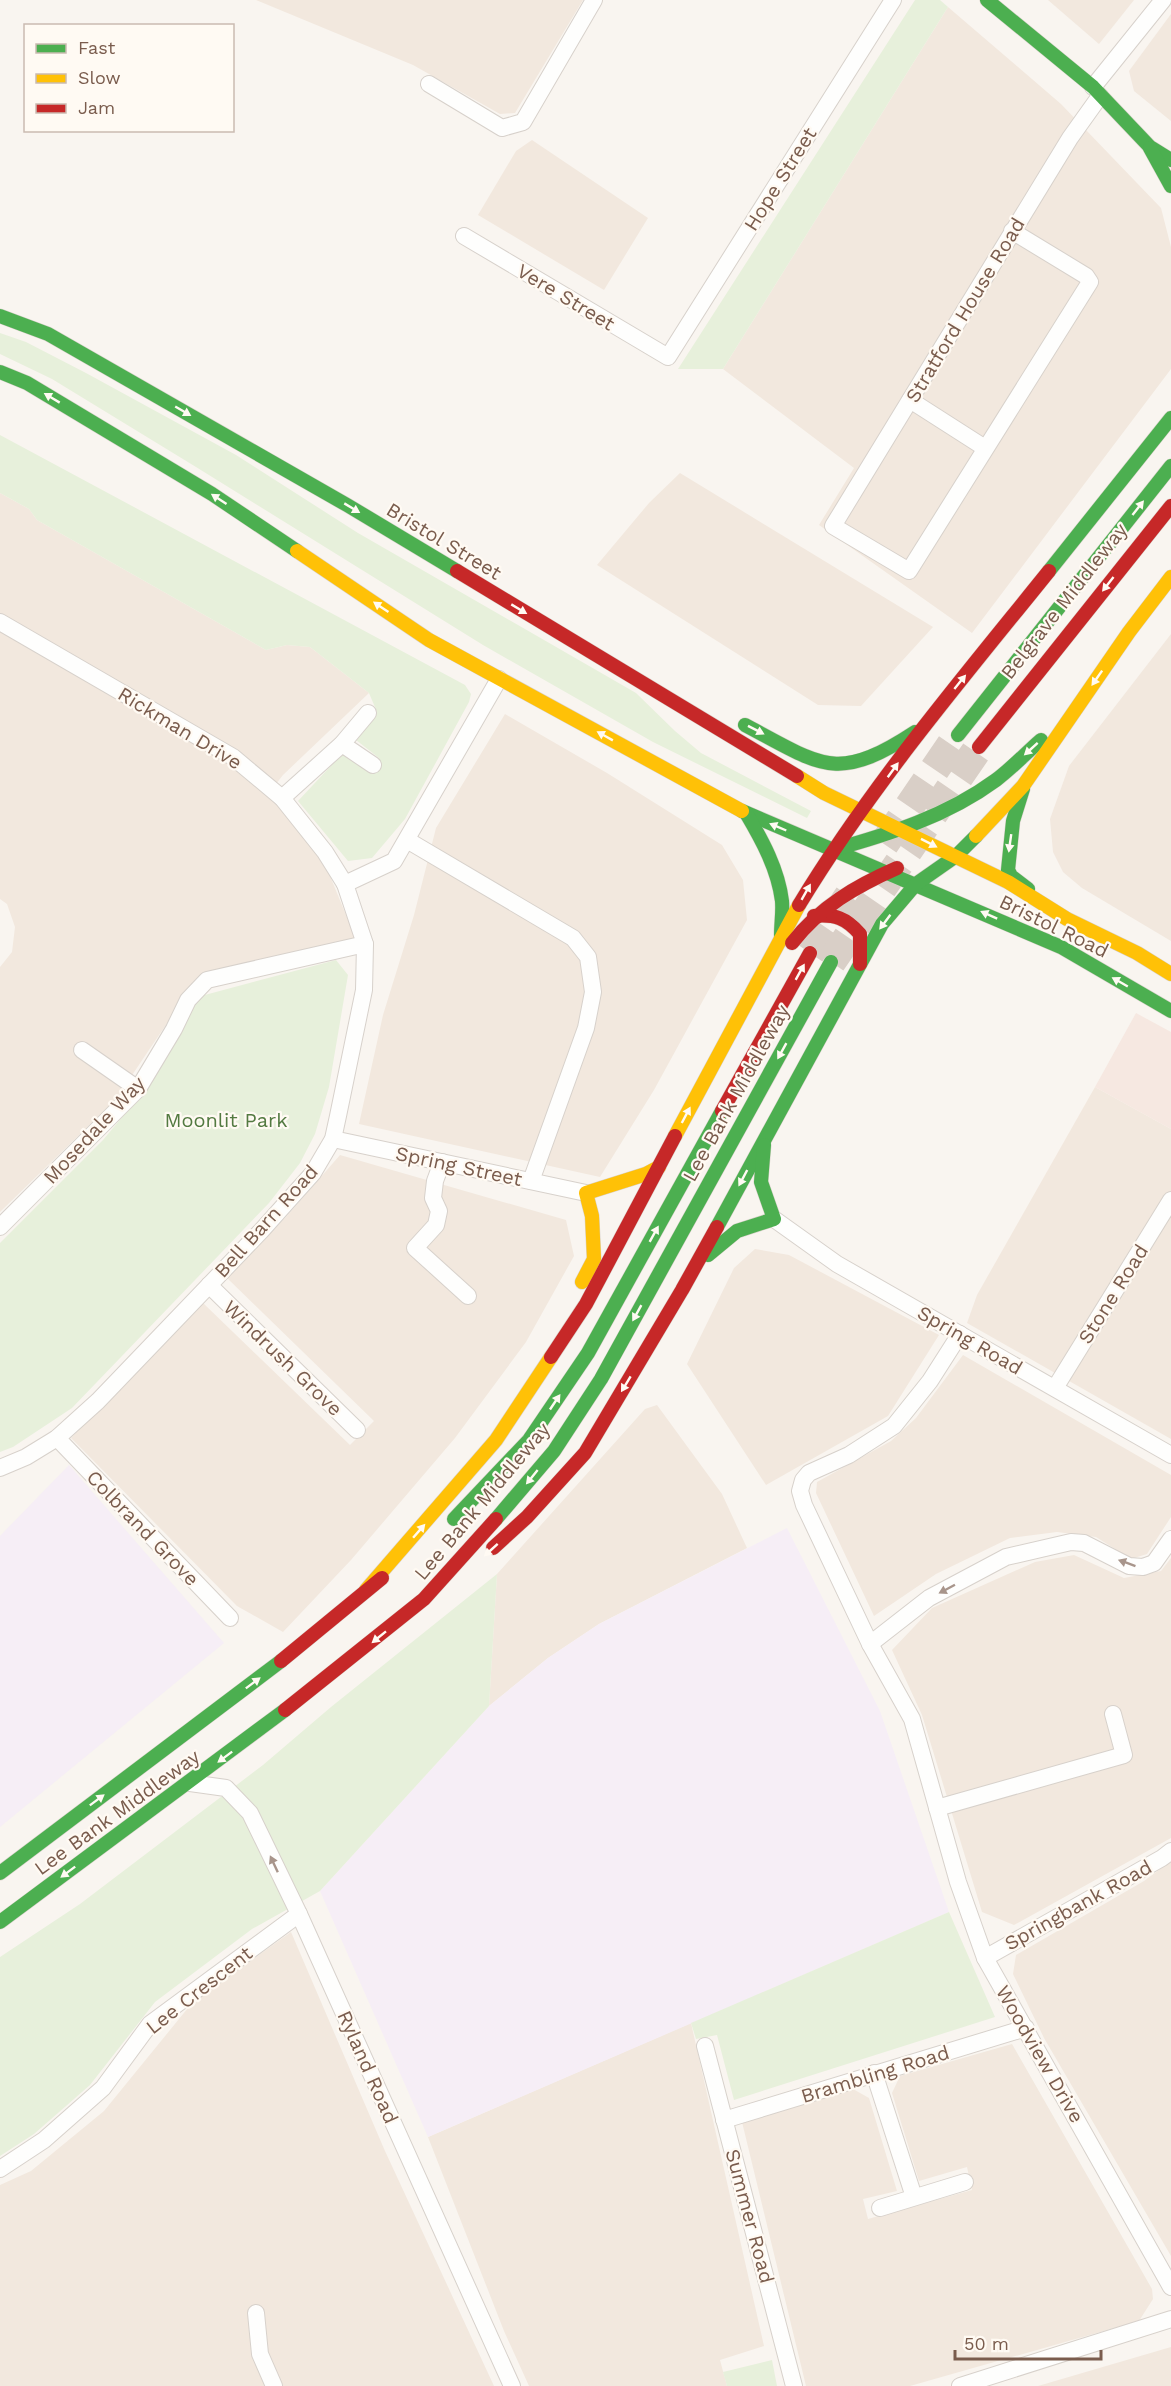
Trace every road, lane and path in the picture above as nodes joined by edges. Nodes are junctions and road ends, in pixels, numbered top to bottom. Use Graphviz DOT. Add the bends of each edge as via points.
graph roads {
  1 [pos="594,0"];
  2 [pos="893,0"];
  3 [pos="987,0"];
  4 [pos="1163,0"];
  5 [pos="429,84"];
  6 [pos="1096,91"];
  7 [pos="1150,147"];
  8 [pos="1171,160"];
  9 [pos="1171,186"];
  10 [pos="1012,231"];
  11 [pos="464,236"];
  12 [pos="0,316"];
  13 [pos="668,357"];
  14 [pos="0,372"];
  15 [pos="910,400"];
  16 [pos="1171,418"];
  17 [pos="985,448"];
  18 [pos="1171,466"];
  19 [pos="1171,506"];
  20 [pos="1171,577"];
  21 [pos="0,622"];
  22 [pos="499,679"];
  23 [pos="680,707"];
  24 [pos="1075,710"];
  25 [pos="368,713"];
  26 [pos="923,728"];
  27 [pos="958,735"];
  28 [pos="342,744"];
  29 [pos="979,747"];
  30 [pos="373,765"];
  31 [pos="1023,786"];
  32 [pos="282,798"];
  33 [pos="862,811"];
  34 [pos="746,813"];
  35 [pos="903,830"];
  36 [pos="406,840"];
  37 [pos="832,850"];
  38 [pos="900,855"];
  39 [pos="956,856"];
  40 [pos="886,872"];
  41 [pos="345,884"];
  42 [pos="916,884"];
  43 [pos="814,916"];
  44 [pos="1067,919"];
  45 [pos="781,935"];
  46 [pos="365,944"];
  47 [pos="810,953"];
  48 [pos="831,963"];
  49 [pos="860,964"];
  50 [pos="1171,974"];
  51 [pos="1171,1011"];
  52 [pos="738,1018"];
  53 [pos="82,1050"];
  54 [pos="138,1089"];
  55 [pos="333,1139"];
  56 [pos="764,1139"];
  57 [pos="442,1162"];
  58 [pos="659,1167"];
  59 [pos="531,1181"];
  60 [pos="586,1193"];
  61 [pos="1171,1200"];
  62 [pos="774,1219"];
  63 [pos="0,1227"];
  64 [pos="695,1267"];
  65 [pos="209,1285"];
  66 [pos="468,1296"];
  67 [pos="960,1334"];
  68 [pos="1054,1388"];
  69 [pos="357,1430"];
  70 [pos="57,1438"];
  71 [pos="496,1440"];
  72 [pos="1171,1455"];
  73 [pos="0,1468"];
  74 [pos="441,1532"];
  75 [pos="1171,1539"];
  76 [pos="422,1547"];
  77 [pos="486,1554"];
  78 [pos="470,1569"];
  79 [pos="366,1590"];
  80 [pos="424,1599"];
  81 [pos="230,1618"];
  82 [pos="870,1644"];
  83 [pos="1113,1714"];
  84 [pos="190,1783"];
  85 [pos="937,1808"];
  86 [pos="1171,1851"];
  87 [pos="0,1873"];
  88 [pos="299,1914"];
  89 [pos="0,1922"];
  90 [pos="985,1958"];
  91 [pos="1026,2028"];
  92 [pos="705,2046"];
  93 [pos="874,2073"];
  94 [pos="724,2120"];
  95 [pos="0,2169"];
  96 [pos="965,2182"];
  97 [pos="914,2197"];
  98 [pos="880,2208"];
  99 [pos="1171,2287"];
  100 [pos="256,2313"];
  101 [pos="1171,2319"];
  102 [pos="274,2386"];
  103 [pos="512,2386"];
  104 [pos="794,2386"];
  105 [pos="960,2386"];
  1 -- 5 [label="street" via="522,122 502,128"];
  2 -- 13 [label="street, Hope Street"];
  3 -- 6 [label="main road"];
  4 -- 6 [label="street, Stratford House Road"];
  6 -- 7 [label="main road"];
  6 -- 10 [label="street, Stratford House Road"];
  7 -- 8 [label="main road"];
  7 -- 9 [label="main road"];
  10 -- 15 [label="street, Stratford House Road"];
  10 -- 17 [label="street" via="1086,276 1089,282"];
  11 -- 13 [label="street, Vere Street"];
  12 -- 23 [label="main road, Bristol Street, one-way" via="48,334 327,493"];
  22 -- 14 [label="main road, one-way" via="429,640 212,494 27,383"];
  15 -- 17 [label="street"];
  15 -- 17 [label="street, Stratford House Road" via="833,526 909,571"];
  26 -- 16 [label="main road, one-way"];
  27 -- 18 [label="main road, Belgrave Middleway, one-way"];
  19 -- 29 [label="main road, Belgrave Middleway, one-way"];
  20 -- 24 [label="main road, one-way"];
  21 -- 32 [label="street, Rickman Drive" via="233,757"];
  34 -- 22 [label="main road, one-way"];
  22 -- 36 [label="street"];
  23 -- 26 [label="main road, one-way" via="729,718 806,756 839,765 865,759"];
  23 -- 33 [label="main road, Bristol Street" via="824,793"];
  24 -- 31 [label="main road"];
  24 -- 35 [label="main road, one-way" via="997,780"];
  25 -- 28 [label="street"];
  33 -- 26 [label="main road, one-way"];
  28 -- 30 [label="street"];
  28 -- 32 [label="street"];
  31 -- 39 [label="main road"];
  31 -- 44 [label="main road, one-way" via="1013,821 1009,874"];
  32 -- 41 [label="street, Rickman Drive"];
  33 -- 35 [label="main road, Bristol Street"];
  33 -- 37 [label="main road"];
  33 -- 38 [label="main road"];
  37 -- 34 [label="main road, one-way"];
  34 -- 45 [label="main road" via="765,844 774,869 782,902"];
  35 -- 38 [label="main road"];
  35 -- 39 [label="main road, Bristol Road, one-way"];
  36 -- 41 [label="street" via="394,861"];
  36 -- 59 [label="street" via="573,938 588,957 593,992 586,1028"];
  37 -- 38 [label="main road"];
  37 -- 40 [label="main road, Bristol Road"];
  45 -- 37 [label="main road, one-way"];
  38 -- 39 [label="main road"];
  38 -- 40 [label="main road"];
  38 -- 42 [label="main road"];
  39 -- 42 [label="main road"];
  39 -- 44 [label="main road, Bristol Road" via="1008,882"];
  40 -- 42 [label="main road, Bristol Road"];
  40 -- 43 [label="main road"];
  41 -- 46 [label="street, Bell Barn Road"];
  42 -- 49 [label="main road, one-way" via="882,924"];
  51 -- 42 [label="main road, Bristol Road, one-way" via="1061,947"];
  43 -- 49 [label="main road" via="845,917 861,934"];
  43 -- 52 [label="main road"];
  44 -- 50 [label="main road, Bristol Road" via="1137,952"];
  45 -- 52 [label="main road"];
  46 -- 54 [label="street, Mosedale Way" via="207,980 188,1000"];
  46 -- 55 [label="street, Bell Barn Road" via="364,990"];
  74 -- 47 [label="main road, Lee Bank Middleway, one-way" via="529,1440 588,1353"];
  48 -- 80 [label="main road, Lee Bank Middleway, one-way" via="601,1379 554,1451"];
  49 -- 56 [label="main road"];
  58 -- 52 [label="main road, one-way"];
  53 -- 54 [label="street"];
  54 -- 63 [label="street, Mosedale Way"];
  55 -- 57 [label="street, Spring Street"];
  55 -- 65 [label="street, Bell Barn Road" via="313,1173"];
  56 -- 62 [label="main road" via="761,1182"];
  56 -- 64 [label="main road, one-way"];
  57 -- 59 [label="street, Spring Street"];
  57 -- 66 [label="street" via="433,1198 439,1211 436,1225 415,1248"];
  58 -- 60 [label="main road"];
  58 -- 71 [label="main road" via="586,1304"];
  59 -- 60 [label="street, Spring Street"];
  60 -- 71 [label="main road" via="592,1216 594,1259"];
  61 -- 68 [label="street, Stone Road"];
  62 -- 64 [label="main road" via="736,1231"];
  62 -- 67 [label="street, Spring Road" via="837,1264"];
  64 -- 77 [label="main road, one-way" via="585,1453 527,1517"];
  65 -- 69 [label="street, Windrush Grove"];
  65 -- 70 [label="street, Bell Barn Road" via="98,1401"];
  67 -- 68 [label="street, Spring Road"];
  67 -- 82 [label="street, Woodview Drive" via="930,1381 894,1425 803,1480 800,1491 804,1505"];
  68 -- 72 [label="street, Spring Road"];
  70 -- 73 [label="street, Bell Barn Road"];
  70 -- 81 [label="street, Colbrand Grove"];
  79 -- 71 [label="main road, one-way"];
  75 -- 82 [label="street, one-way" via="1154,1563 1143,1568 1129,1566 1084,1543 1071,1542 1006,1557 929,1598"];
  76 -- 79 [label="main road, Lee Bank Middleway"];
  78 -- 80 [label="main road"];
  87 -- 79 [label="main road, Lee Bank Middleway, one-way" via="281,1661"];
  80 -- 84 [label="main road, Lee Bank Middleway, one-way" via="317,1687"];
  82 -- 85 [label="street, Woodview Drive" via="912,1719"];
  83 -- 85 [label="street" via="1124,1755"];
  88 -- 84 [label="street, Ryland Road, one-way" via="250,1813 226,1788"];
  84 -- 89 [label="main road, Lee Bank Middleway, one-way"];
  85 -- 90 [label="street, Woodview Drive"];
  86 -- 90 [label="street, Springbank Road"];
  88 -- 95 [label="street, Lee Crescent" via="150,2024 103,2088 44,2140"];
  88 -- 103 [label="street, Ryland Road"];
  90 -- 91 [label="street, Woodview Drive"];
  91 -- 93 [label="street, Brambling Road"];
  91 -- 99 [label="street, Woodview Drive"];
  92 -- 94 [label="street, Summer Road"];
  93 -- 94 [label="street, Brambling Road"];
  93 -- 97 [label="street"];
  94 -- 104 [label="street, Summer Road"];
  96 -- 97 [label="street"];
  97 -- 98 [label="street"];
  100 -- 102 [label="street" via="260,2355"];
  101 -- 105 [label="street"];
}
